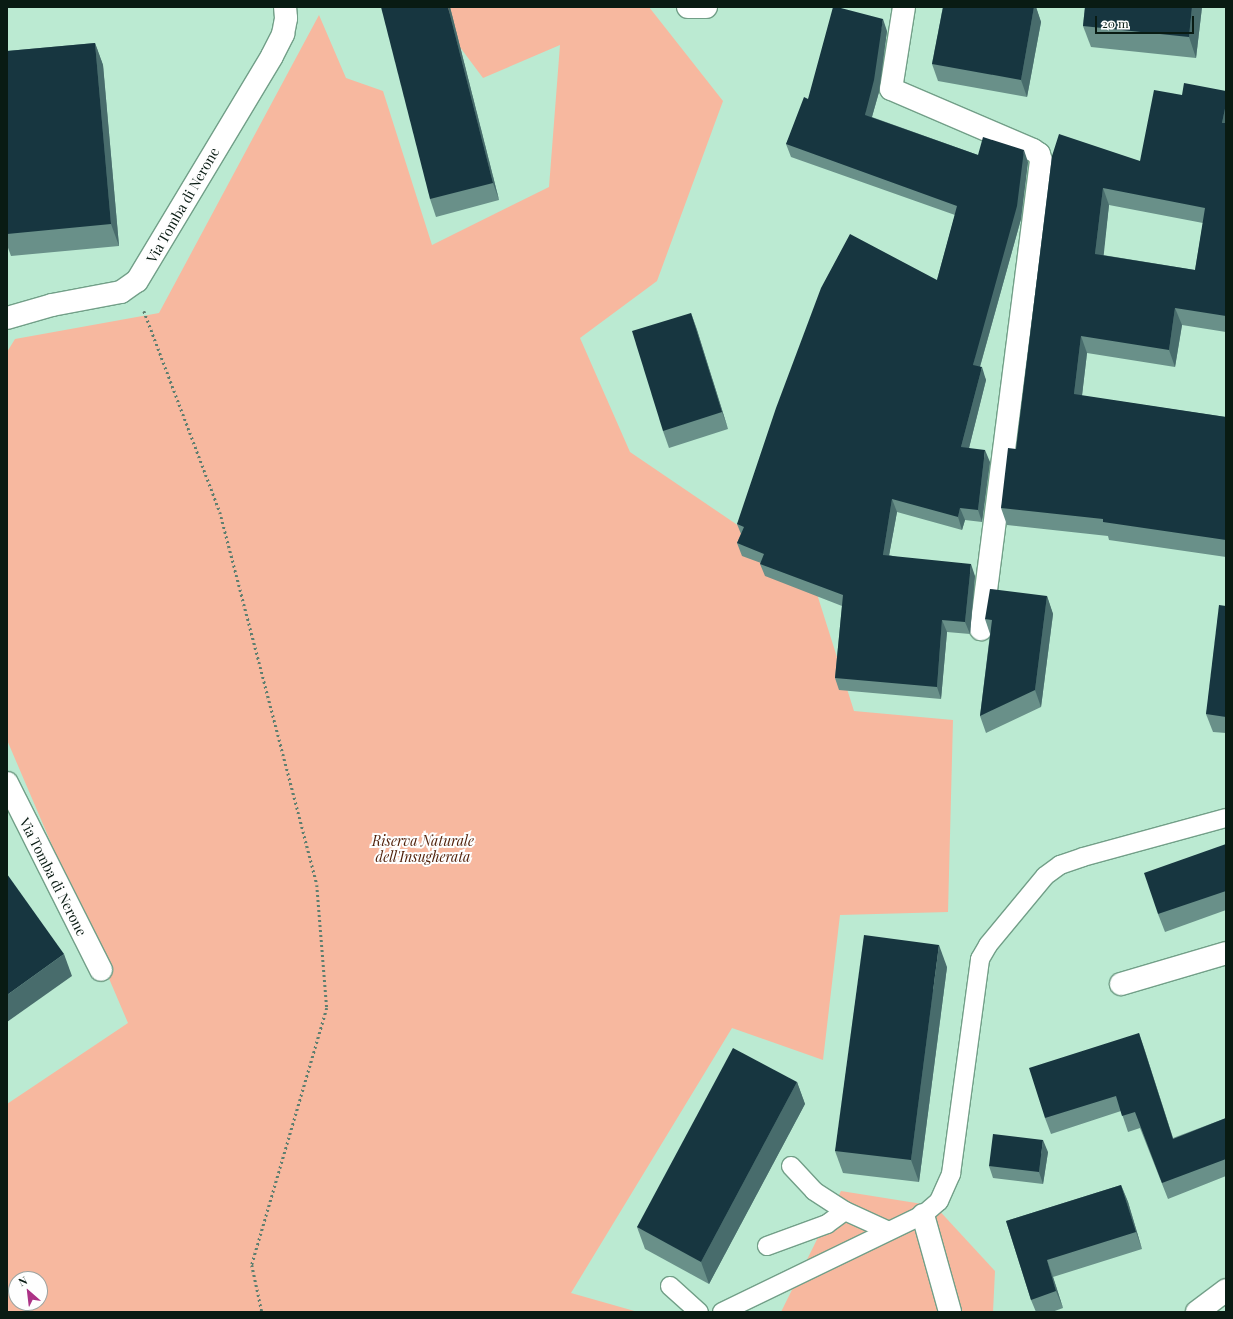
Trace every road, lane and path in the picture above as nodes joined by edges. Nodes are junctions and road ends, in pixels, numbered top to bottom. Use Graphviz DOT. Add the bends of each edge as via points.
graph roads {
  1 [pos="285,7"];
  2 [pos="688,7"];
  3 [pos="706,7"];
  4 [pos="904,7"];
  5 [pos="133,284"];
  6 [pos="7,318"];
  7 [pos="981,629"];
  8 [pos="7,783"];
  9 [pos="1226,818"];
  10 [pos="1226,953"];
  11 [pos="101,970"];
  12 [pos="1122,984"];
  13 [pos="791,1166"];
  14 [pos="845,1211"];
  15 [pos="923,1215"];
  16 [pos="889,1231"];
  17 [pos="766,1246"];
  18 [pos="670,1286"];
  19 [pos="1226,1290"];
  20 [pos="262,1312"];
  21 [pos="699,1312"];
  22 [pos="722,1312"];
  23 [pos="950,1312"];
  24 [pos="1197,1312"];
  1 -- 5 [label="street, Via Tomba di Nerone" via="283,34 272,56 145,271"];
  2 -- 3 [label="street"];
  4 -- 7 [label="street" via="891,89 1033,150 1039,154 1041,161"];
  5 -- 6 [label="street, Via Tomba di Nerone" via="121,292 45,306"];
  5 -- 20 [label="path" via="220,512 316,885 327,1008 252,1265"];
  8 -- 11 [label="street, Via Tomba di Nerone"];
  9 -- 15 [label="lane" via="1060,866 1045,876 988,945 977,970 950,1174 939,1201"];
  10 -- 12 [label="street"];
  13 -- 14 [label="lane" via="814,1191"];
  14 -- 16 [label="lane"];
  14 -- 17 [label="lane" via="827,1224"];
  15 -- 16 [label="lane"];
  15 -- 23 [label="street"];
  16 -- 22 [label="lane"];
  18 -- 21 [label="lane"];
  19 -- 24 [label="street"];
}
